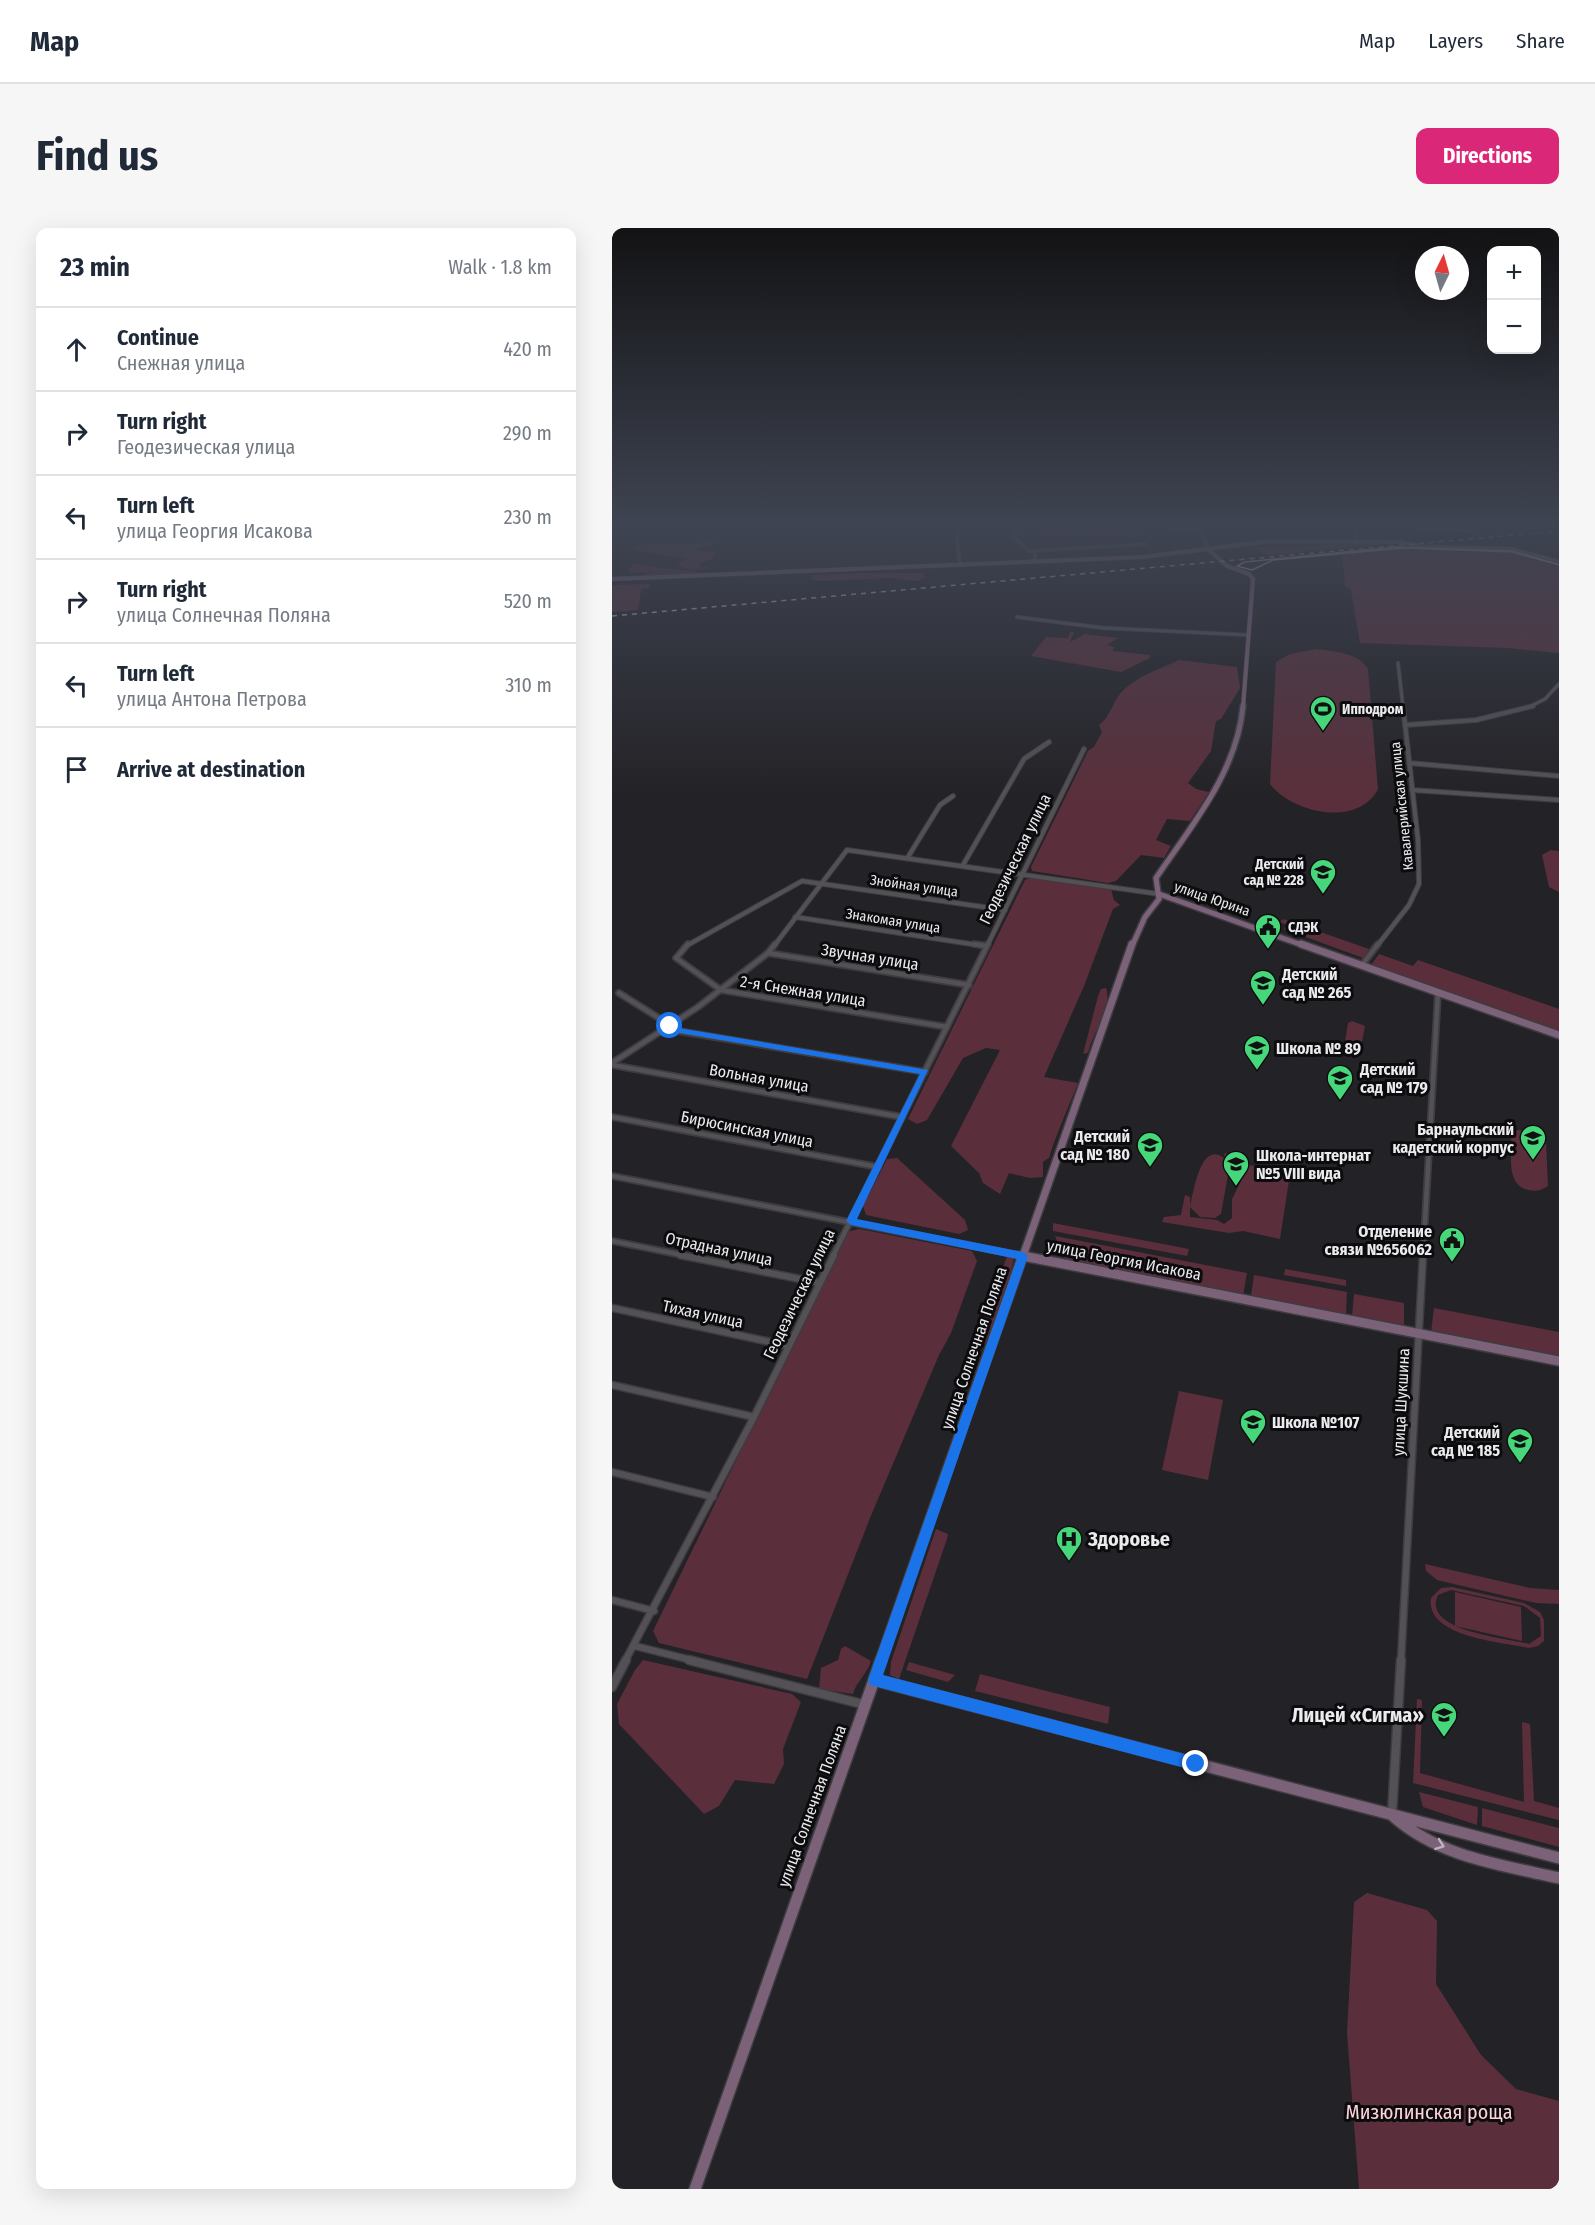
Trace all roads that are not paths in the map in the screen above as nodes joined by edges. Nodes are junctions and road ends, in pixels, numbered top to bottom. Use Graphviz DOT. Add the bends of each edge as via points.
graph roads {
  1 [pos="1250,616"];
  2 [pos="1017,618"];
  3 [pos="1249,635"];
  4 [pos="1398,663"];
  5 [pos="1559,684"];
  6 [pos="1405,725"];
  7 [pos="1049,742"];
  8 [pos="1084,749"];
  9 [pos="1409,763"];
  10 [pos="1559,776"];
  11 [pos="1412,790"];
  12 [pos="953,796"];
  13 [pos="1559,800"];
  14 [pos="843,853"];
  15 [pos="908,857"];
  16 [pos="963,865"];
  17 [pos="1023,874"];
  18 [pos="820,884"];
  19 [pos="1159,894"];
  20 [pos="1005,910"];
  21 [pos="795,917"];
  22 [pos="987,946"];
  23 [pos="681,948"];
  24 [pos="768,954"];
  25 [pos="1362,965"];
  26 [pos="969,985"];
  27 [pos="721,990"];
  28 [pos="1437,992"];
  29 [pos="619,993"];
  30 [pos="668,1027"];
  31 [pos="947,1027"];
  32 [pos="1559,1035"];
  33 [pos="613,1061"];
  34 [pos="925,1072"];
  35 [pos="612,1117"];
  36 [pos="902,1117"];
  37 [pos="878,1167"];
  38 [pos="612,1176"];
  39 [pos="851,1221"];
  40 [pos="612,1241"];
  41 [pos="1023,1256"];
  42 [pos="820,1283"];
  43 [pos="612,1308"];
  44 [pos="1418,1334"];
  45 [pos="789,1346"];
  46 [pos="1559,1361"];
  47 [pos="612,1385"];
  48 [pos="754,1417"];
  49 [pos="612,1472"];
  50 [pos="713,1497"];
  51 [pos="612,1600"];
  52 [pos="654,1611"];
  53 [pos="635,1646"];
  54 [pos="875,1680"];
  55 [pos="612,1687"];
  56 [pos="866,1705"];
  57 [pos="1392,1815"];
  58 [pos="1559,1858"];
  59 [pos="1559,1878"];
  60 [pos="695,2189"];
  1 -- 3 [label="street, улица Солнечная Поляна"];
  2 -- 3 [label="street" via="1104,628"];
  3 -- 19 [label="street, улица Солнечная Поляна" via="1236,746 1223,776 1156,878"];
  4 -- 6 [label="street, Кавалерийская улица"];
  5 -- 6 [label="street" via="1543,701 1514,710 1461,723"];
  6 -- 9 [label="street, Кавалерийская улица"];
  7 -- 16 [label="street" via="1024,759"];
  8 -- 17 [label="street, Геодезическая улица"];
  9 -- 10 [label="street"];
  9 -- 11 [label="street, Кавалерийская улица"];
  11 -- 13 [label="street"];
  11 -- 25 [label="street, Кавалерийская улица" via="1419,888"];
  12 -- 15 [label="street" via="940,805"];
  14 -- 15 [label="street, улица Юрина" via="859,849"];
  14 -- 18 [label="street"];
  15 -- 16 [label="street, улица Юрина"];
  16 -- 17 [label="street, улица Юрина"];
  17 -- 19 [label="street, улица Юрина"];
  17 -- 20 [label="street, Геодезическая улица"];
  18 -- 20 [label="street, Знойная улица"];
  18 -- 21 [label="street"];
  18 -- 23 [label="street, Знойная улица" via="796,882"];
  19 -- 25 [label="street, улица Юрина"];
  19 -- 41 [label="street, улица Солнечная Поляна" via="1134,939"];
  20 -- 22 [label="street, Геодезическая улица"];
  21 -- 22 [label="street, Знакомая улица"];
  21 -- 24 [label="street"];
  22 -- 26 [label="street, Геодезическая улица"];
  23 -- 27 [label="street, 2-я Снежная улица" via="676,958"];
  24 -- 26 [label="street, Звучная улица"];
  24 -- 27 [label="street"];
  25 -- 28 [label="street, улица Юрина"];
  26 -- 31 [label="street, Геодезическая улица"];
  27 -- 30 [label="street"];
  27 -- 31 [label="street, 2-я Снежная улица"];
  28 -- 32 [label="street, улица Юрина"];
  28 -- 44 [label="street, улица Шукшина"];
  29 -- 30 [label="street"];
  30 -- 33 [label="street"];
  30 -- 34 [label="street"];
  31 -- 34 [label="street, Геодезическая улица"];
  33 -- 36 [label="street, Вольная улица"];
  34 -- 36 [label="street, Геодезическая улица"];
  35 -- 37 [label="street, Бирюсинская улица"];
  36 -- 37 [label="street, Геодезическая улица"];
  37 -- 39 [label="street, Геодезическая улица"];
  38 -- 39 [label="street, улица Георгия Исакова"];
  39 -- 41 [label="street, улица Георгия Исакова"];
  39 -- 42 [label="street, Геодезическая улица"];
  40 -- 42 [label="street, Отрадная улица"];
  41 -- 44 [label="street, улица Георгия Исакова"];
  41 -- 54 [label="street, улица Солнечная Поляна"];
  42 -- 45 [label="street, Геодезическая улица"];
  43 -- 45 [label="street, Тихая улица"];
  44 -- 46 [label="street, улица Георгия Исакова"];
  44 -- 57 [label="street, улица Шукшина"];
  45 -- 48 [label="street, Геодезическая улица"];
  47 -- 48 [label="street"];
  48 -- 50 [label="street, Геодезическая улица"];
  49 -- 50 [label="street"];
  50 -- 52 [label="street, Геодезическая улица"];
  51 -- 52 [label="street"];
  52 -- 53 [label="street, Геодезическая улица"];
  53 -- 55 [label="street, Геодезическая улица"];
  53 -- 56 [label="street"];
  54 -- 56 [label="street, улица Солнечная Поляна"];
  54 -- 57 [label="street"];
  56 -- 60 [label="street, улица Солнечная Поляна"];
  57 -- 58 [label="street"];
  57 -- 59 [label="street, one-way" via="1417,1836 1440,1846"];
}
